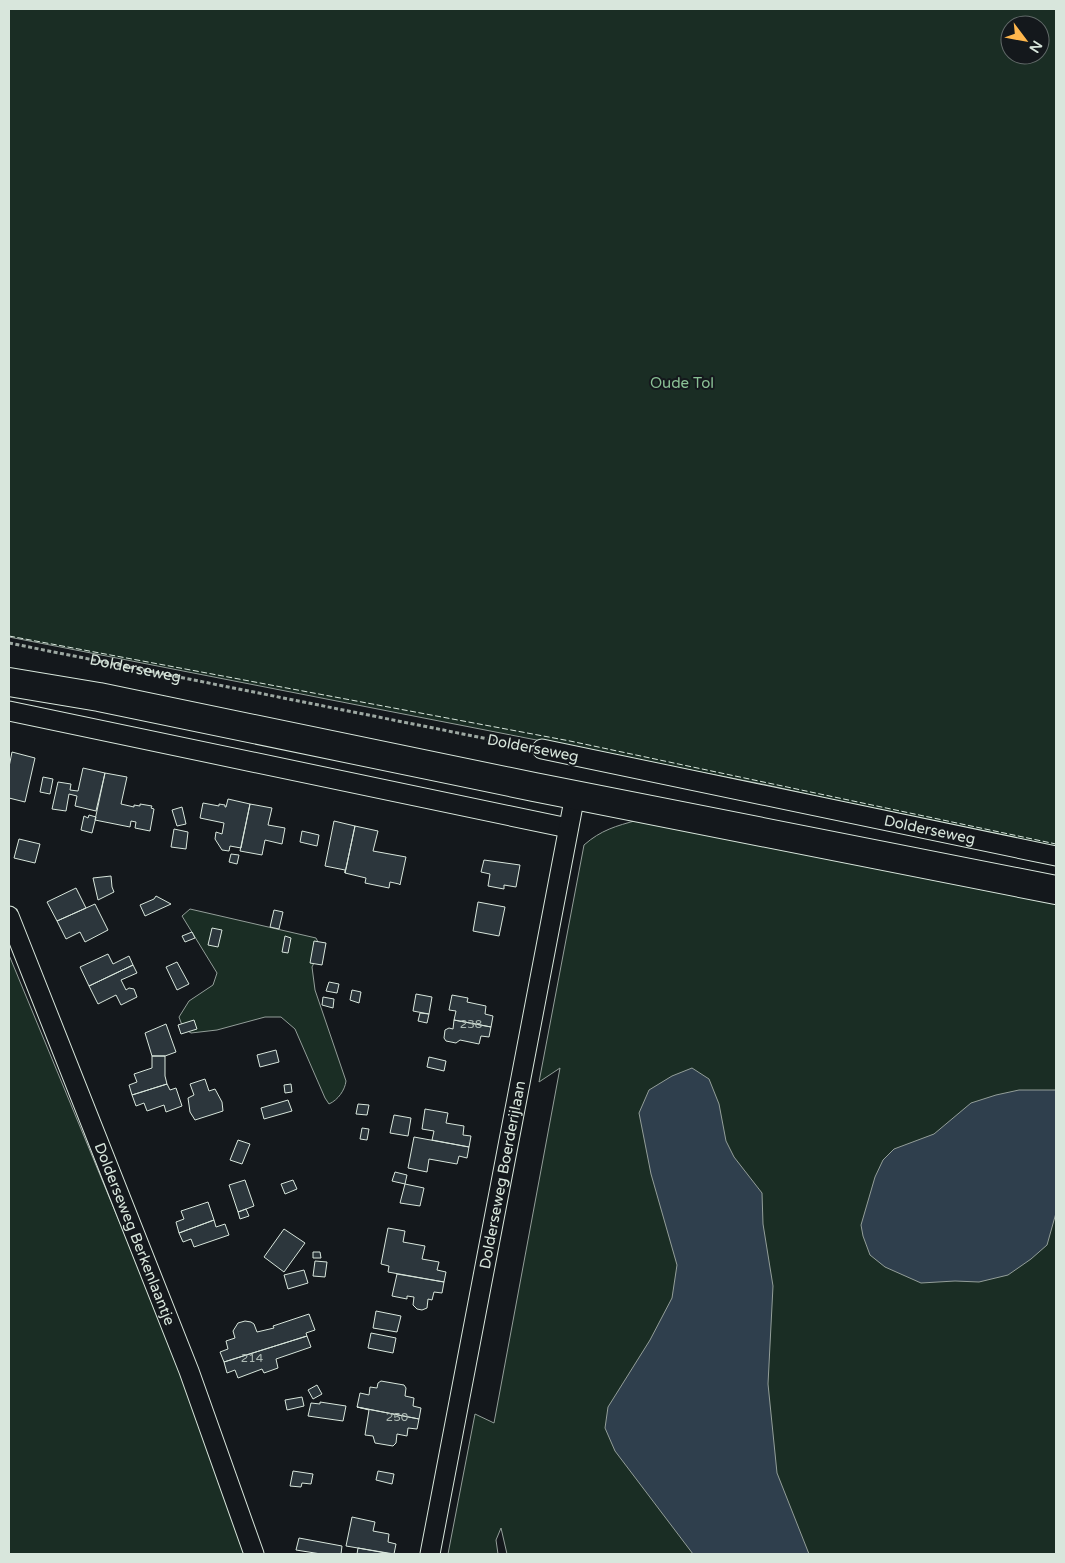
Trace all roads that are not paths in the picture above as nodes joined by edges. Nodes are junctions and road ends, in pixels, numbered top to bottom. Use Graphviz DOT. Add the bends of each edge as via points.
graph roads {
  1 [pos="9,682"];
  2 [pos="9,711"];
  3 [pos="542,749"];
  4 [pos="575,795"];
  5 [pos="568,828"];
  6 [pos="1056,856"];
  7 [pos="1056,890"];
  8 [pos="9,916"];
  9 [pos="254,1554"];
  10 [pos="430,1554"];
  1 -- 4 [label="main road"];
  2 -- 5 [label="street"];
  3 -- 6 [label="street, Dolderseweg"];
  4 -- 5 [label="street, Dolderseweg Boerderijlaan"];
  4 -- 7 [label="main road"];
  5 -- 10 [label="street, Dolderseweg Boerderijlaan"];
  8 -- 9 [label="street, Dolderseweg Berkenlaantje" via="189,1371"];
}
